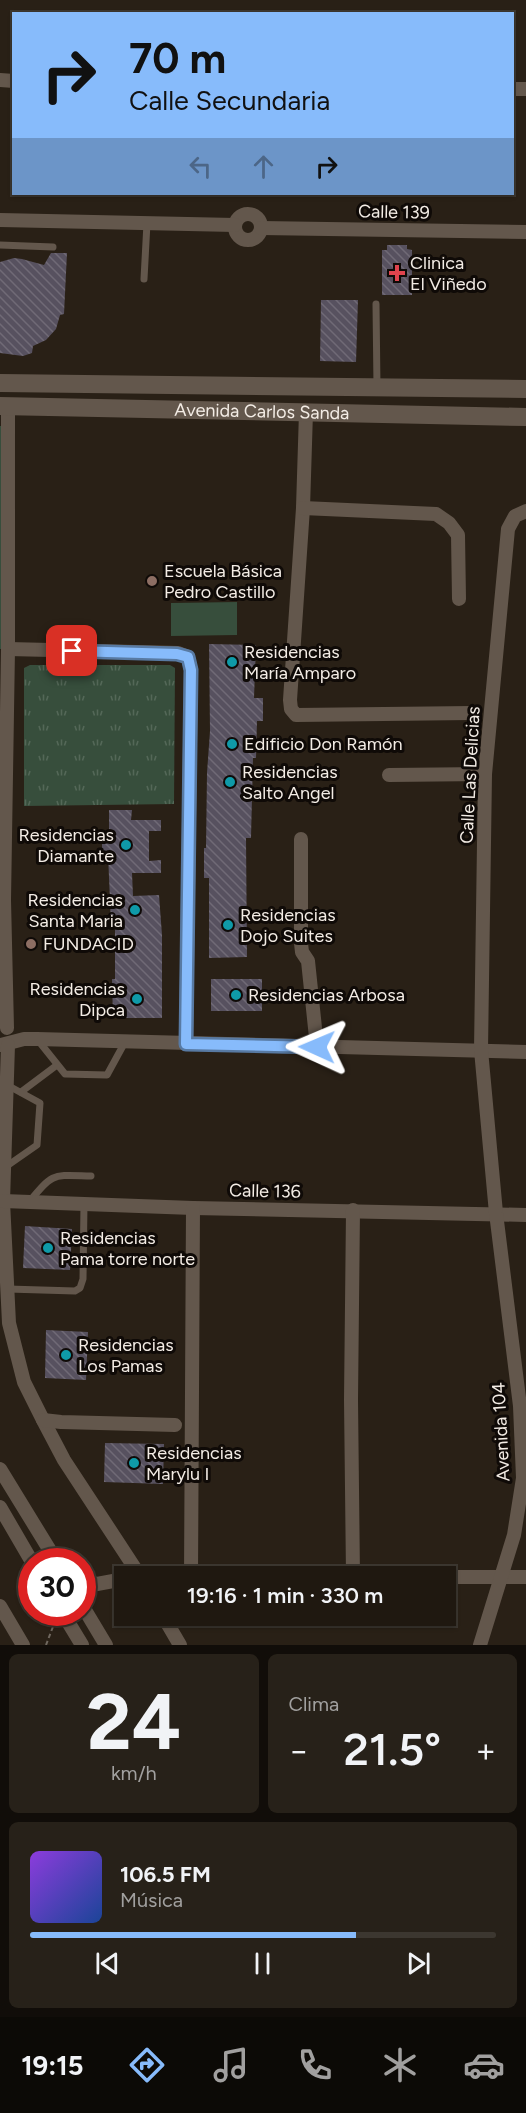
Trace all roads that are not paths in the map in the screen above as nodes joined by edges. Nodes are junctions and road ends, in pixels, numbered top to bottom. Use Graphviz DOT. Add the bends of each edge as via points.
graph roads {
  1 [pos="0,220"];
  2 [pos="147,223"];
  3 [pos="526,232"];
  4 [pos="0,244"];
  5 [pos="52,247"];
  6 [pos="144,279"];
  7 [pos="376,304"];
  8 [pos="0,383"];
  9 [pos="376,387"];
  10 [pos="526,389"];
  11 [pos="4,406"];
  12 [pos="306,412"];
  13 [pos="526,417"];
  14 [pos="303,508"];
  15 [pos="526,511"];
  16 [pos="459,599"];
  17 [pos="8,649"];
  18 [pos="472,713"];
  19 [pos="485,774"];
  20 [pos="389,775"];
  21 [pos="301,839"];
  22 [pos="4,1028"];
  23 [pos="30,1039"];
  24 [pos="125,1042"];
  25 [pos="186,1044"];
  26 [pos="4,1045"];
  27 [pos="317,1047"];
  28 [pos="481,1050"];
  29 [pos="526,1052"];
  30 [pos="57,1065"];
  31 [pos="7,1084"];
  32 [pos="21,1092"];
  33 [pos="4,1168"];
  34 [pos="91,1176"];
  35 [pos="3,1201"];
  36 [pos="29,1202"];
  37 [pos="84,1204"];
  38 [pos="193,1208"];
  39 [pos="353,1210"];
  40 [pos="496,1213"];
  41 [pos="526,1215"];
  42 [pos="8,1290"];
  43 [pos="523,1406"];
  44 [pos="43,1420"];
  45 [pos="175,1425"];
  46 [pos="0,1469"];
  47 [pos="0,1507"];
  48 [pos="24,1548"];
  49 [pos="48,1548"];
  50 [pos="133,1566"];
  51 [pos="190,1566"];
  52 [pos="352,1566"];
  53 [pos="456,1577"];
  54 [pos="502,1577"];
  55 [pos="526,1577"];
  56 [pos="114,1581"];
  57 [pos="97,1584"];
  58 [pos="0,1606"];
  59 [pos="66,1626"];
  60 [pos="78,1626"];
  61 [pos="95,1626"];
  62 [pos="169,1626"];
  63 [pos="23,1645"];
  64 [pos="83,1645"];
  65 [pos="106,1645"];
  66 [pos="180,1645"];
  67 [pos="480,1645"];
  1 -- 2 [label="street"];
  2 -- 3 [label="street, Calle 139" via="235,225 240,237 248,240 257,237 261,228"];
  2 -- 6 [label="lane"];
  4 -- 5 [label="lane"];
  7 -- 9 [label="lane"];
  8 -- 9 [label="street, Avenida Carlos Sanda"];
  9 -- 10 [label="street, Avenida Carlos Sanda"];
  11 -- 12 [label="street, Avenida Carlos Sanda"];
  11 -- 17 [label="street"];
  12 -- 13 [label="street, Avenida Carlos Sanda"];
  12 -- 14 [label="street"];
  14 -- 16 [label="street" via="436,514 449,522 458,535"];
  14 -- 18 [label="street" via="291,709 296,715"];
  15 -- 19 [label="street, Calle Las Delicias" via="515,516 508,529"];
  17 -- 22 [label="street"];
  17 -- 25 [label="street" via="188,657 191,670"];
  19 -- 20 [label="street"];
  19 -- 28 [label="street, Calle Las Delicias"];
  21 -- 27 [label="street" via="301,943 308,961"];
  22 -- 23 [label="street"];
  23 -- 24 [label="street"];
  23 -- 26 [label="street"];
  23 -- 30 [label="lane"];
  24 -- 25 [label="street"];
  24 -- 30 [label="lane" via="107,1075 64,1074"];
  25 -- 27 [label="street"];
  26 -- 31 [label="street"];
  27 -- 28 [label="street"];
  28 -- 29 [label="street"];
  28 -- 40 [label="street, Calle Las Delicias"];
  30 -- 32 [label="lane"];
  31 -- 32 [label="lane"];
  31 -- 33 [label="street"];
  32 -- 33 [label="lane" via="40,1102 38,1144"];
  33 -- 35 [label="street"];
  34 -- 36 [label="lane" via="61,1175 49,1179"];
  35 -- 36 [label="street, Calle 136"];
  35 -- 42 [label="street"];
  36 -- 37 [label="street, Calle 136"];
  37 -- 38 [label="street, Calle 136"];
  37 -- 42 [label="lane" via="80,1288"];
  38 -- 39 [label="street, Calle 136"];
  38 -- 51 [label="street"];
  39 -- 40 [label="street, Calle 136"];
  39 -- 52 [label="street"];
  40 -- 41 [label="street, Calle 136"];
  40 -- 43 [label="street, Avenida 104"];
  42 -- 44 [label="street" via="9,1323 24,1382"];
  43 -- 54 [label="street, Avenida 104" via="524,1478"];
  44 -- 45 [label="street"];
  44 -- 50 [label="street" via="64,1460"];
  46 -- 49 [label="street"];
  47 -- 48 [label="street"];
  53 -- 54 [label="street"];
  54 -- 55 [label="street"];
  54 -- 67 [label="street, Avenida 104"];
  56 -- 57 [label="street"];
  58 -- 63 [label="street"];
  59 -- 64 [label="street"];
  60 -- 64 [label="street"];
  61 -- 65 [label="street"];
  62 -- 66 [label="street"];
}
